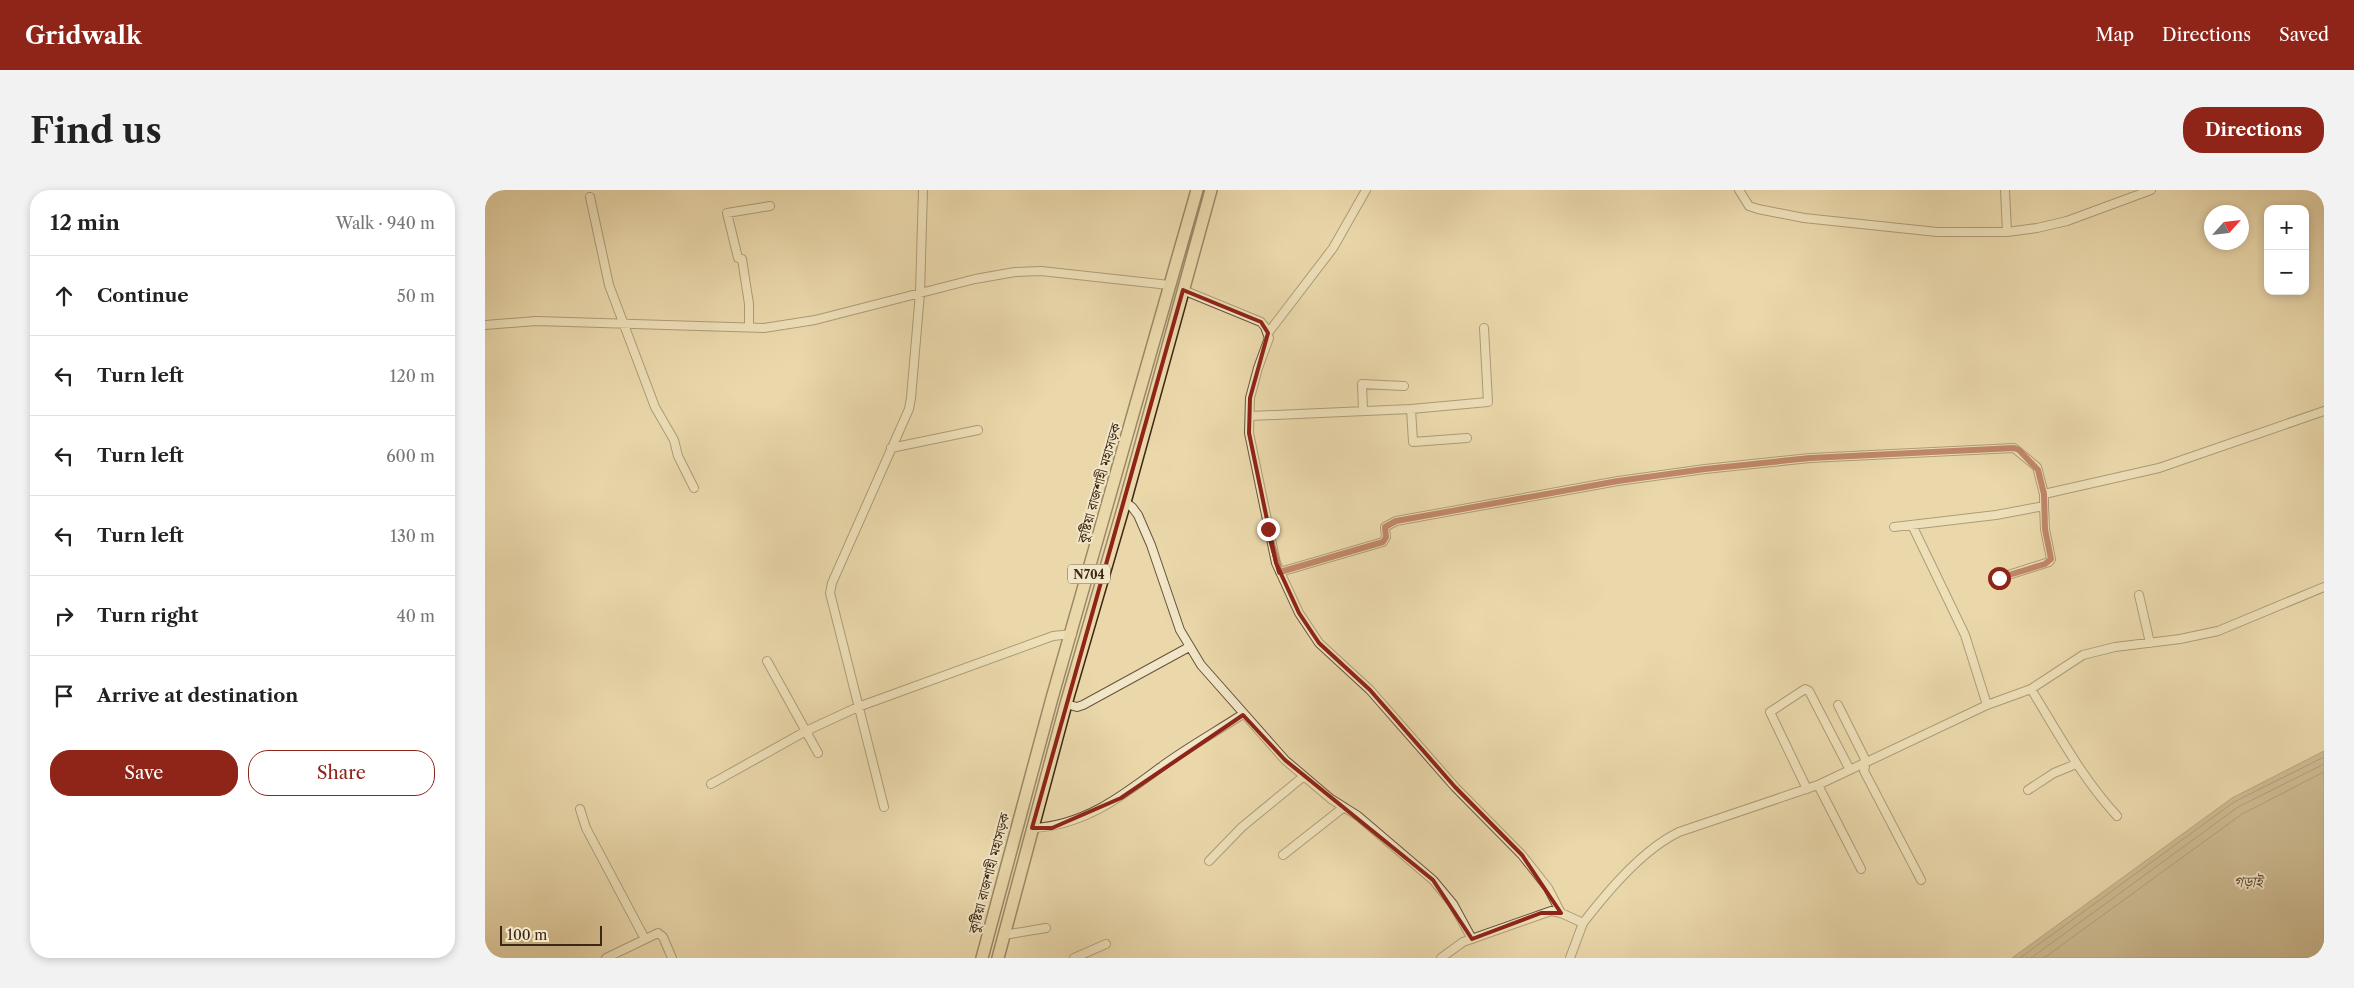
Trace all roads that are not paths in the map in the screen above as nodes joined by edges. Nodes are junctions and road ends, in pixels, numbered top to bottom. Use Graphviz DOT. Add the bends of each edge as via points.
graph roads {
  1 [pos="923,190"];
  2 [pos="1197,190"];
  3 [pos="1211,190"];
  4 [pos="1366,190"];
  5 [pos="1739,190"];
  6 [pos="2005,190"];
  7 [pos="2151,190"];
  8 [pos="590,197"];
  9 [pos="770,206"];
  10 [pos="2007,232"];
  11 [pos="1179,255"];
  12 [pos="1191,258"];
  13 [pos="1169,285"];
  14 [pos="1183,290"];
  15 [pos="920,293"];
  16 [pos="624,323"];
  17 [pos="485,325"];
  18 [pos="749,327"];
  19 [pos="1484,328"];
  20 [pos="1268,332"];
  21 [pos="1404,386"];
  22 [pos="1411,409"];
  23 [pos="1363,410"];
  24 [pos="2324,411"];
  25 [pos="1250,416"];
  26 [pos="977,430"];
  27 [pos="1467,438"];
  28 [pos="891,448"];
  29 [pos="694,488"];
  30 [pos="2044,494"];
  31 [pos="1125,502"];
  32 [pos="2044,506"];
  33 [pos="1912,525"];
  34 [pos="1894,528"];
  35 [pos="1280,572"];
  36 [pos="1999,578"];
  37 [pos="2324,587"];
  38 [pos="2139,595"];
  39 [pos="1072,634"];
  40 [pos="2150,644"];
  41 [pos="1189,647"];
  42 [pos="767,661"];
  43 [pos="1062,667"];
  44 [pos="1075,671"];
  45 [pos="2031,689"];
  46 [pos="1065,704"];
  47 [pos="1838,705"];
  48 [pos="1987,705"];
  49 [pos="858,707"];
  50 [pos="1243,714"];
  51 [pos="806,731"];
  52 [pos="818,753"];
  53 [pos="1866,761"];
  54 [pos="2076,764"];
  55 [pos="1850,770"];
  56 [pos="1304,776"];
  57 [pos="711,784"];
  58 [pos="1818,785"];
  59 [pos="1807,789"];
  60 [pos="2028,790"];
  61 [pos="884,807"];
  62 [pos="1344,807"];
  63 [pos="580,809"];
  64 [pos="2117,816"];
  65 [pos="1032,828"];
  66 [pos="1283,854"];
  67 [pos="1209,861"];
  68 [pos="1861,869"];
  69 [pos="1921,880"];
  70 [pos="1561,913"];
  71 [pos="1583,923"];
  72 [pos="1047,928"];
  73 [pos="1004,935"];
  74 [pos="645,939"];
  75 [pos="1472,939"];
  76 [pos="1106,944"];
  77 [pos="983,952"];
  78 [pos="999,955"];
  79 [pos="606,958"];
  80 [pos="672,958"];
  81 [pos="1075,958"];
  82 [pos="1441,958"];
  83 [pos="1570,958"];
  1 -- 15 [label="street"];
  2 -- 11 [label="highway, কুষ্টিয়া রাজশাহী মহাসড়ক / N704"];
  3 -- 12 [label="highway, কুষ্টিয়া রাজশাহী মহাসড়ক / N704"];
  4 -- 20 [label="street" via="1333,248"];
  5 -- 10 [label="street" via="1749,206 1804,218 1937,232"];
  6 -- 10 [label="street"];
  7 -- 10 [label="street" via="2067,221"];
  8 -- 16 [label="street" via="609,285"];
  9 -- 18 [label="street" via="727,213 738,258 742,260"];
  11 -- 12 [label="highway"];
  11 -- 13 [label="highway, কুষ্টিয়া রাজশাহী মহাসড়ক / N704"];
  12 -- 14 [label="highway, কুষ্টিয়া রাজশাহী মহাসড়ক / N704"];
  13 -- 15 [label="street" via="1041,271 975,279"];
  13 -- 39 [label="highway, কুষ্টিয়া রাজশাহী মহাসড়ক / N704"];
  14 -- 20 [label="street" via="1261,322"];
  14 -- 31 [label="highway, কুষ্টিয়া রাজশাহী মহাসড়ক / N704"];
  15 -- 18 [label="street" via="815,320 764,328"];
  15 -- 28 [label="street" via="914,387 909,409"];
  16 -- 17 [label="street" via="536,321"];
  16 -- 18 [label="street"];
  16 -- 29 [label="street" via="655,407 674,440"];
  19 -- 22 [label="street" via="1488,402"];
  20 -- 25 [label="street" via="1269,338 1250,398"];
  21 -- 23 [label="street" via="1363,383"];
  22 -- 23 [label="street"];
  22 -- 27 [label="street" via="1413,442"];
  23 -- 25 [label="street"];
  24 -- 30 [label="street" via="2159,468"];
  25 -- 35 [label="street" via="1249,433 1257,475"];
  26 -- 28 [label="street"];
  28 -- 49 [label="street" via="830,593"];
  30 -- 32 [label="street"];
  30 -- 35 [label="street" via="2037,467 2014,448 1810,458 1618,481 1396,521 1385,527 1383,542"];
  31 -- 41 [label="street" via="1138,515"];
  31 -- 44 [label="highway, কুষ্টিয়া রাজশাহী মহাসড়ক / N704"];
  32 -- 33 [label="street"];
  32 -- 36 [label="street" via="2051,559"];
  33 -- 34 [label="street"];
  33 -- 48 [label="street" via="1965,635"];
  35 -- 70 [label="street" via="1299,613 1319,642 1376,696 1455,787 1522,855 1548,888"];
  37 -- 40 [label="street" via="2218,631"];
  38 -- 40 [label="street"];
  39 -- 43 [label="highway, কুষ্টিয়া রাজশাহী মহাসড়ক / N704"];
  39 -- 49 [label="street" via="1053,636"];
  40 -- 45 [label="street" via="2115,647 2083,656"];
  41 -- 46 [label="street" via="1086,704 1077,707"];
  41 -- 50 [label="street"];
  42 -- 51 [label="street"];
  43 -- 44 [label="highway"];
  43 -- 77 [label="highway, কুষ্টিয়া রাজশাহী মহাসড়ক / N704"];
  44 -- 46 [label="highway, কুষ্টিয়া রাজশাহী মহাসড়ক / N704"];
  45 -- 48 [label="street"];
  45 -- 54 [label="street"];
  46 -- 65 [label="highway, কুষ্টিয়া রাজশাহী মহাসড়ক / N704"];
  47 -- 53 [label="street"];
  48 -- 53 [label="street"];
  49 -- 51 [label="street"];
  49 -- 61 [label="street"];
  50 -- 56 [label="street"];
  50 -- 65 [label="street" via="1121,798 1052,828"];
  51 -- 52 [label="street"];
  51 -- 57 [label="street"];
  53 -- 55 [label="street"];
  53 -- 69 [label="street" via="1864,771"];
  54 -- 60 [label="street" via="2054,773"];
  54 -- 64 [label="street"];
  55 -- 58 [label="street"];
  55 -- 59 [label="street" via="1809,691 1805,689 1769,712"];
  56 -- 62 [label="street"];
  56 -- 67 [label="street" via="1242,827"];
  58 -- 59 [label="street"];
  58 -- 68 [label="street"];
  59 -- 71 [label="street" via="1662,840 1648,851"];
  62 -- 66 [label="street"];
  62 -- 75 [label="street" via="1433,880 1453,904"];
  63 -- 74 [label="street" via="586,828"];
  65 -- 73 [label="highway, কুষ্টিয়া রাজশাহী মহাসড়ক / N704"];
  70 -- 71 [label="street"];
  70 -- 75 [label="street" via="1541,913"];
  71 -- 83 [label="street"];
  72 -- 73 [label="street"];
  73 -- 78 [label="highway, কুষ্টিয়া রাজশাহী মহাসড়ক / N704"];
  74 -- 79 [label="street"];
  74 -- 80 [label="street" via="661,934"];
  75 -- 82 [label="street"];
  76 -- 81 [label="street"];
  77 -- 78 [label="highway"];
}
